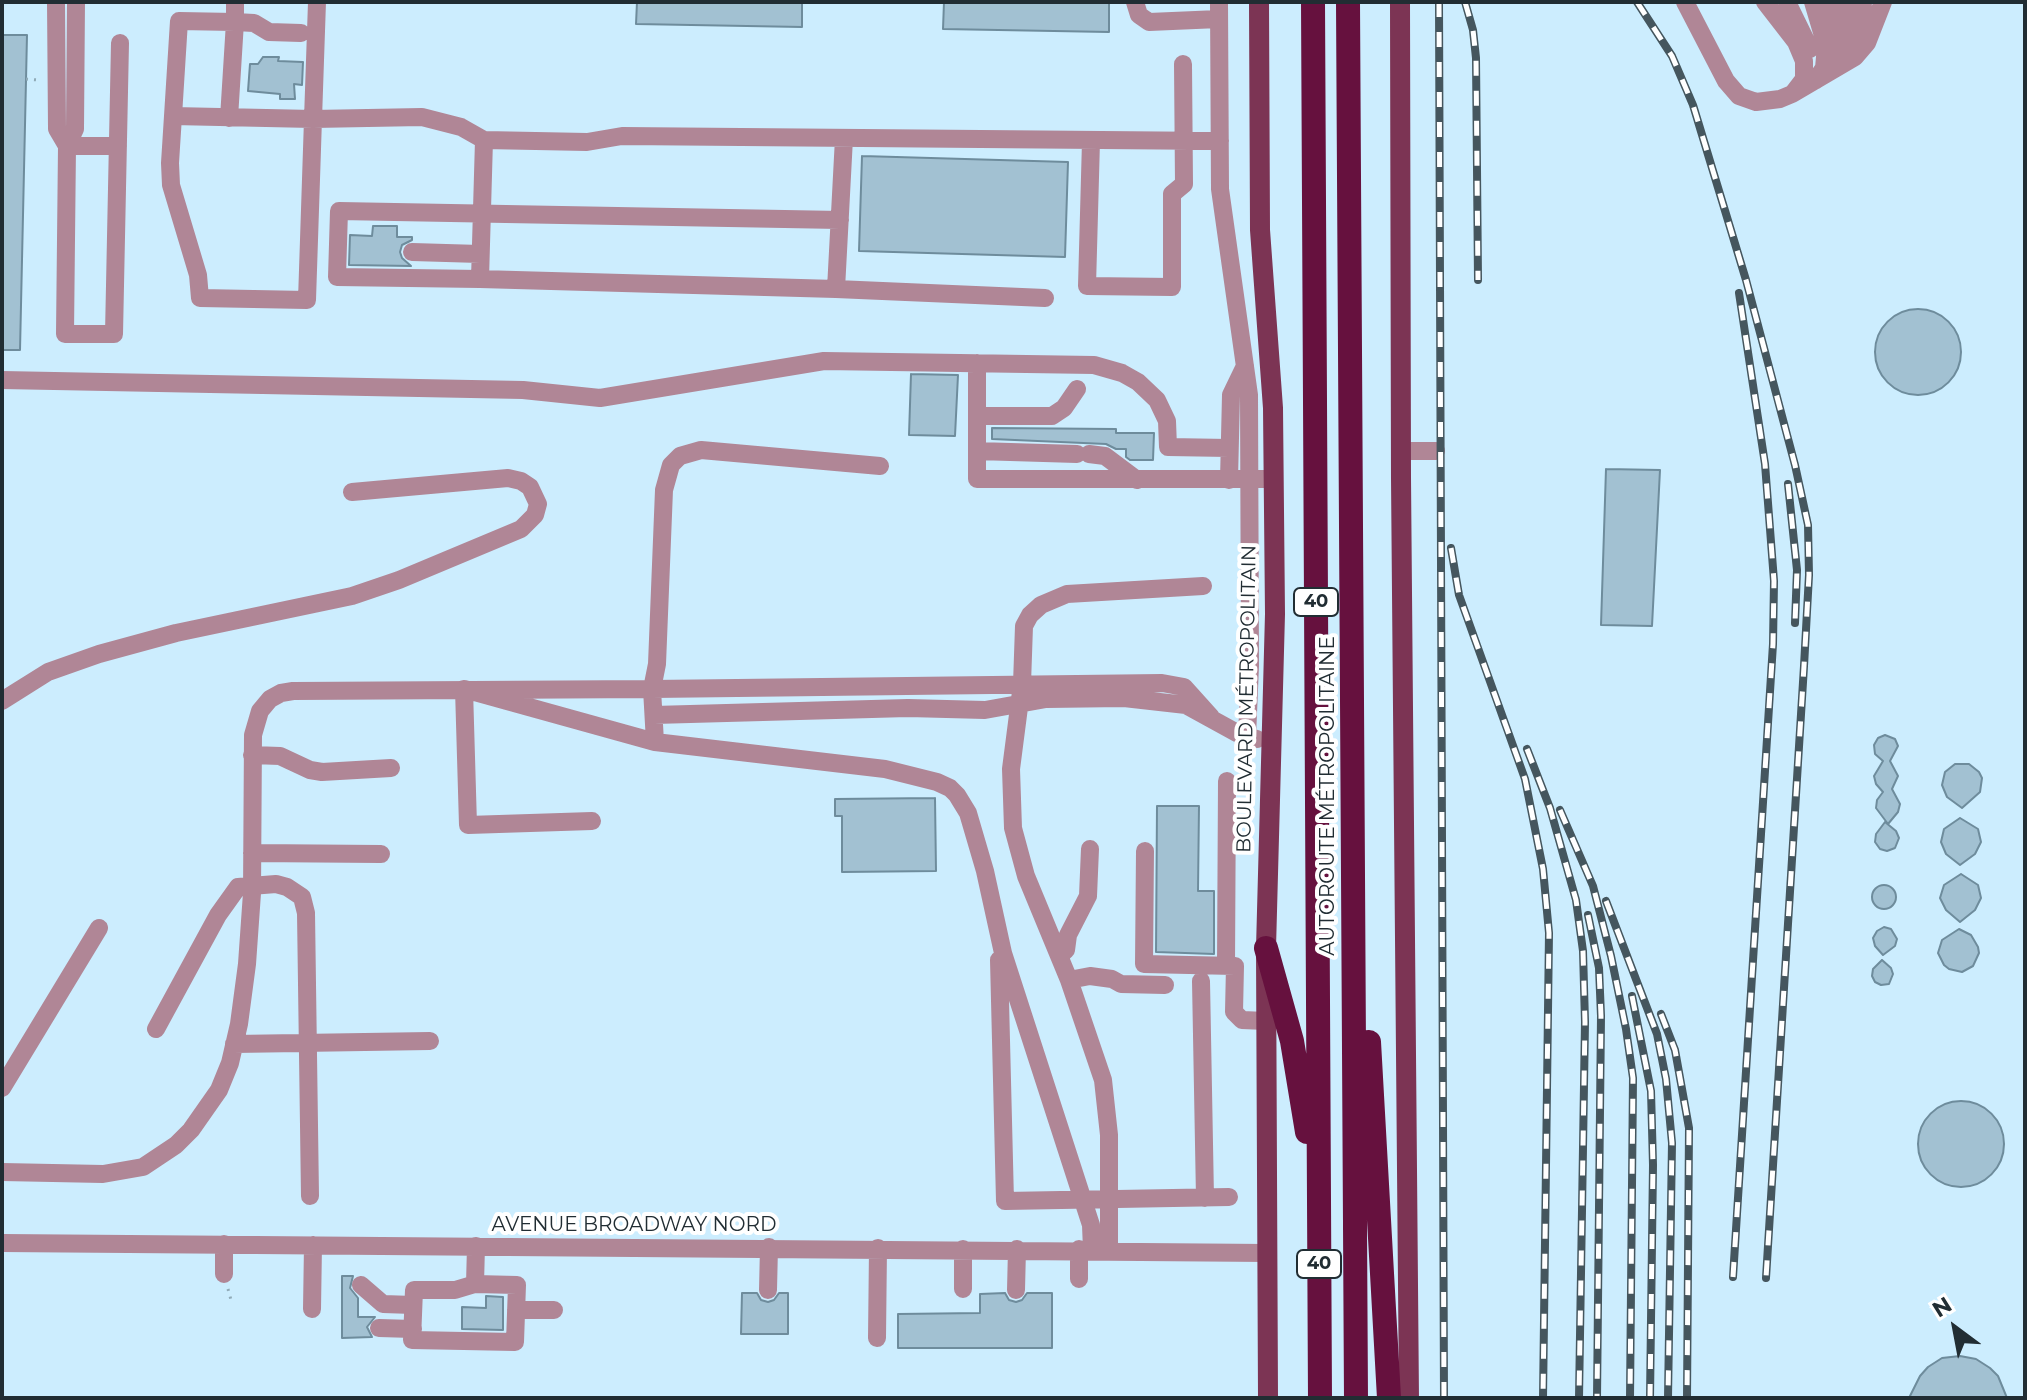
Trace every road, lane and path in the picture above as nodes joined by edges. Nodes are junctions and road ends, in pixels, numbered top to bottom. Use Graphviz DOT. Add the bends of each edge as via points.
graph roads {
  1 [pos="56,2"];
  2 [pos="76,2"];
  3 [pos="235,2"];
  4 [pos="317,2"];
  5 [pos="1135,2"];
  6 [pos="1259,2"];
  7 [pos="1313,2"];
  8 [pos="1348,2"];
  9 [pos="1400,2"];
  10 [pos="1685,2"];
  11 [pos="1765,2"];
  12 [pos="1787,2"];
  13 [pos="1813,2"];
  14 [pos="1831,2"];
  15 [pos="1847,2"];
  16 [pos="1863,2"];
  17 [pos="1877,2"];
  18 [pos="1883,2"];
  19 [pos="1219,10"];
  20 [pos="235,22"];
  21 [pos="301,33"];
  22 [pos="120,43"];
  23 [pos="1862,50"];
  24 [pos="1183,64"];
  25 [pos="1820,78"];
  26 [pos="26,79"];
  27 [pos="36,80"];
  28 [pos="173,116"];
  29 [pos="229,118"];
  30 [pos="313,119"];
  31 [pos="844,138"];
  32 [pos="484,140"];
  33 [pos="1091,141"];
  34 [pos="1184,141"];
  35 [pos="1220,141"];
  36 [pos="67,146"];
  37 [pos="118,146"];
  38 [pos="482,213"];
  39 [pos="840,220"];
  40 [pos="412,252"];
  41 [pos="480,254"];
  42 [pos="480,279"];
  43 [pos="836,289"];
  44 [pos="1045,298"];
  45 [pos="977,363"];
  46 [pos="1245,366"];
  47 [pos="2,380"];
  48 [pos="1077,389"];
  49 [pos="977,416"];
  50 [pos="1184,447"];
  51 [pos="1229,448"];
  52 [pos="977,451"];
  53 [pos="1401,451"];
  54 [pos="1436,451"];
  55 [pos="880,466"];
  56 [pos="1274,479"];
  57 [pos="1137,480"];
  58 [pos="1184,480"];
  59 [pos="1229,480"];
  60 [pos="1249,480"];
  61 [pos="352,492"];
  62 [pos="1203,586"];
  63 [pos="464,689"];
  64 [pos="652,689"];
  65 [pos="1021,693"];
  66 [pos="2,701"];
  67 [pos="654,715"];
  68 [pos="1247,737"];
  69 [pos="1272,740"];
  70 [pos="655,742"];
  71 [pos="252,755"];
  72 [pos="391,768"];
  73 [pos="1352,780"];
  74 [pos="1227,781"];
  75 [pos="592,821"];
  76 [pos="1090,849"];
  77 [pos="1145,851"];
  78 [pos="252,853"];
  79 [pos="381,854"];
  80 [pos="252,885"];
  81 [pos="99,928"];
  82 [pos="998,931"];
  83 [pos="1266,948"];
  84 [pos="1059,956"];
  85 [pos="1226,965"];
  86 [pos="1069,980"];
  87 [pos="1201,981"];
  88 [pos="1165,985"];
  89 [pos="1266,1021"];
  90 [pos="156,1029"];
  91 [pos="430,1041"];
  92 [pos="308,1043"];
  93 [pos="234,1044"];
  94 [pos="2,1088"];
  95 [pos="2,1172"];
  96 [pos="310,1196"];
  97 [pos="1229,1197"];
  98 [pos="1205,1198"];
  99 [pos="1081,1200"];
  100 [pos="1109,1200"];
  101 [pos="1319,1202"];
  102 [pos="2,1243"];
  103 [pos="224,1244"];
  104 [pos="313,1245"];
  105 [pos="476,1246"];
  106 [pos="769,1247"];
  107 [pos="878,1248"];
  108 [pos="963,1249"];
  109 [pos="1017,1249"];
  110 [pos="1094,1250"];
  111 [pos="1267,1253"];
  112 [pos="224,1274"];
  113 [pos="1079,1279"];
  114 [pos="475,1284"];
  115 [pos="361,1285"];
  116 [pos="963,1289"];
  117 [pos="768,1290"];
  118 [pos="1016,1290"];
  119 [pos="413,1305"];
  120 [pos="312,1309"];
  121 [pos="516,1310"];
  122 [pos="554,1310"];
  123 [pos="379,1328"];
  124 [pos="413,1329"];
  125 [pos="877,1338"];
  126 [pos="1268,1398"];
  127 [pos="1320,1398"];
  128 [pos="1356,1398"];
  129 [pos="1389,1398"];
  130 [pos="1409,1398"];
  1 -- 36 [label="street" via="57,129"];
  2 -- 36 [label="street" via="75,129"];
  3 -- 20 [label="street"];
  4 -- 30 [label="street"];
  5 -- 19 [label="street" via="1139,15 1149,22"];
  6 -- 56 [label="main road, BOULEVARD MÉTROPOLITAIN" via="1261,244"];
  7 -- 101 [label="highway, AUTOROUTE MÉTROPOLITAINE / 40"];
  8 -- 73 [label="highway, AUTOROUTE MÉTROPOLITAINE / 40"];
  9 -- 53 [label="main road"];
  10 -- 25 [label="street" via="1739,96 1756,102"];
  11 -- 25 [label="street" via="1796,42 1804,79"];
  12 -- 25 [label="street" via="1812,57 1813,74"];
  13 -- 25 [label="street" via="1826,46"];
  14 -- 25 [label="street" via="1839,47 1836,62"];
  15 -- 25 [label="street" via="1849,45 1843,62"];
  16 -- 25 [label="street" via="1855,54"];
  17 -- 23 [label="street"];
  18 -- 23 [label="street"];
  19 -- 35 [label="street"];
  20 -- 21 [label="street" via="254,23 269,32"];
  20 -- 28 [label="street" via="179,21"];
  20 -- 29 [label="street"];
  22 -- 37 [label="street"];
  23 -- 25 [label="street"];
  24 -- 34 [label="street"];
  26 -- 27 [label="path"];
  28 -- 29 [label="street"];
  28 -- 30 [label="street" via="171,185 200,298 307,300"];
  29 -- 30 [label="street"];
  30 -- 32 [label="street" via="422,117 461,127"];
  31 -- 32 [label="street"];
  31 -- 33 [label="street"];
  31 -- 39 [label="street"];
  32 -- 38 [label="street"];
  33 -- 34 [label="street"];
  33 -- 34 [label="street" via="1087,286 1172,287 1172,194 1184,184"];
  34 -- 35 [label="street"];
  35 -- 46 [label="street" via="1222,209"];
  36 -- 37 [label="street"];
  36 -- 37 [label="street" via="65,334 114,334"];
  38 -- 39 [label="street"];
  38 -- 41 [label="street"];
  38 -- 42 [label="street" via="339,211 337,277"];
  39 -- 43 [label="street"];
  40 -- 41 [label="street"];
  41 -- 42 [label="street"];
  42 -- 43 [label="street"];
  43 -- 44 [label="street"];
  45 -- 47 [label="street" via="824,361 600,398 523,390"];
  45 -- 49 [label="street"];
  45 -- 50 [label="street" via="1094,365 1122,373 1157,400 1167,421 1168,447"];
  46 -- 51 [label="street" via="1231,395"];
  46 -- 60 [label="street"];
  48 -- 49 [label="street" via="1052,416"];
  49 -- 52 [label="street"];
  50 -- 51 [label="street"];
  50 -- 58 [label="street"];
  51 -- 59 [label="street"];
  52 -- 57 [label="street" via="1105,456"];
  52 -- 57 [label="street" via="977,479"];
  53 -- 54 [label="street"];
  53 -- 130 [label="main road"];
  55 -- 64 [label="street" via="714,450 680,456 666,477"];
  56 -- 60 [label="street"];
  56 -- 69 [label="main road, BOULEVARD MÉTROPOLITAIN"];
  57 -- 58 [label="street"];
  58 -- 59 [label="street"];
  59 -- 60 [label="street"];
  60 -- 68 [label="street"];
  61 -- 66 [label="street" via="508,478 530,487 538,504 521,529 399,580 352,596 99,654 48,672"];
  62 -- 65 [label="street" via="1051,598 1024,626"];
  63 -- 64 [label="street"];
  63 -- 70 [label="street"];
  63 -- 71 [label="street" via="281,693 260,711"];
  63 -- 75 [label="street" via="468,825"];
  64 -- 65 [label="street"];
  64 -- 67 [label="street"];
  65 -- 67 [label="street" via="985,710"];
  65 -- 68 [label="street" via="1176,685 1191,692 1211,717"];
  65 -- 84 [label="street" via="1011,769 1013,828"];
  67 -- 70 [label="street"];
  68 -- 69 [label="street"];
  69 -- 83 [label="main road, BOULEVARD MÉTROPOLITAIN"];
  70 -- 82 [label="street" via="885,769 950,788 968,813"];
  71 -- 72 [label="street" via="280,756 322,772"];
  71 -- 78 [label="street"];
  73 -- 128 [label="highway, AUTOROUTE MÉTROPOLITAINE / 40"];
  73 -- 129 [label="highway"];
  74 -- 85 [label="street"];
  76 -- 84 [label="street" via="1088,896"];
  77 -- 85 [label="street" via="1144,964"];
  78 -- 79 [label="street"];
  78 -- 80 [label="street"];
  80 -- 90 [label="street" via="238,887 230,896"];
  80 -- 92 [label="street" via="276,884 302,897"];
  80 -- 93 [label="street"];
  81 -- 94 [label="street"];
  82 -- 99 [label="street"];
  82 -- 99 [label="street" via="1005,1201"];
  83 -- 89 [label="main road, BOULEVARD MÉTROPOLITAIN"];
  83 -- 101 [label="highway" via="1292,1041"];
  84 -- 86 [label="street"];
  85 -- 89 [label="street" via="1235,966 1234,1012 1246,1021"];
  86 -- 88 [label="street" via="1090,976 1121,984"];
  86 -- 100 [label="street" via="1105,1094"];
  87 -- 98 [label="street"];
  89 -- 111 [label="main road, BOULEVARD MÉTROPOLITAIN"];
  91 -- 92 [label="street"];
  92 -- 93 [label="street"];
  92 -- 96 [label="street"];
  93 -- 95 [label="street" via="207,1111 176,1145 143,1167 103,1174"];
  97 -- 98 [label="street"];
  98 -- 100 [label="street"];
  99 -- 100 [label="street"];
  99 -- 110 [label="street"];
  100 -- 110 [label="street"];
  101 -- 127 [label="highway, AUTOROUTE MÉTROPOLITAINE / 40"];
  102 -- 103 [label="street, AVENUE BROADWAY NORD"];
  103 -- 104 [label="street, AVENUE BROADWAY NORD"];
  103 -- 112 [label="street"];
  104 -- 105 [label="street, AVENUE BROADWAY NORD"];
  104 -- 120 [label="street"];
  105 -- 106 [label="street, AVENUE BROADWAY NORD"];
  105 -- 114 [label="street"];
  106 -- 107 [label="street, AVENUE BROADWAY NORD"];
  106 -- 117 [label="street"];
  107 -- 108 [label="street, AVENUE BROADWAY NORD"];
  107 -- 125 [label="street"];
  108 -- 109 [label="street, AVENUE BROADWAY NORD"];
  108 -- 116 [label="street"];
  109 -- 110 [label="street, AVENUE BROADWAY NORD"];
  109 -- 118 [label="street"];
  110 -- 111 [label="street, AVENUE BROADWAY NORD"];
  110 -- 113 [label="street"];
  111 -- 126 [label="main road, BOULEVARD MÉTROPOLITAIN"];
  114 -- 119 [label="street" via="455,1290 414,1290"];
  114 -- 121 [label="street" via="517,1285"];
  115 -- 119 [label="street" via="383,1304"];
  119 -- 124 [label="street"];
  121 -- 122 [label="street"];
  121 -- 124 [label="street" via="515,1342 412,1340"];
  123 -- 124 [label="street"];
}
